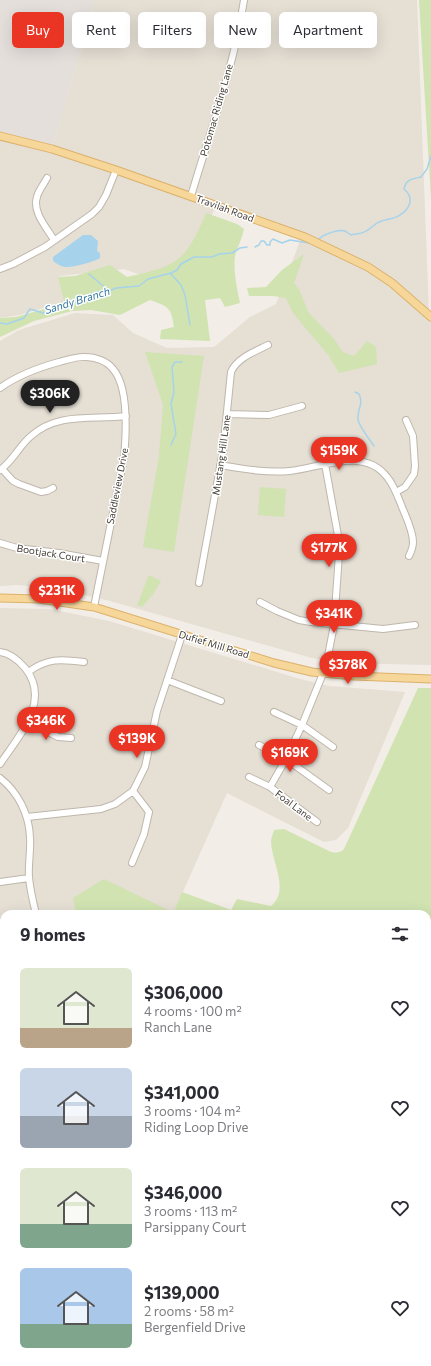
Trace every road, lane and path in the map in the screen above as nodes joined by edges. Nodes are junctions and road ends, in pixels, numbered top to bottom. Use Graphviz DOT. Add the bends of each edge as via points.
graph roads {
  1 [pos="244,0"];
  2 [pos="0,136"];
  3 [pos="116,170"];
  4 [pos="47,178"];
  5 [pos="191,196"];
  6 [pos="54,240"];
  7 [pos="0,269"];
  8 [pos="431,317"];
  9 [pos="268,345"];
  10 [pos="0,388"];
  11 [pos="302,406"];
  12 [pos="227,414"];
  13 [pos="126,416"];
  14 [pos="406,420"];
  15 [pos="326,464"];
  16 [pos="220,465"];
  17 [pos="1,470"];
  18 [pos="53,488"];
  19 [pos="396,492"];
  20 [pos="0,543"];
  21 [pos="409,556"];
  22 [pos="103,561"];
  23 [pos="199,583"];
  24 [pos="0,598"];
  25 [pos="260,602"];
  26 [pos="94,607"];
  27 [pos="334,625"];
  28 [pos="415,625"];
  29 [pos="182,634"];
  30 [pos="0,652"];
  31 [pos="84,662"];
  32 [pos="28,672"];
  33 [pos="324,674"];
  34 [pos="431,679"];
  35 [pos="167,680"];
  36 [pos="221,701"];
  37 [pos="274,712"];
  38 [pos="28,721"];
  39 [pos="302,725"];
  40 [pos="71,738"];
  41 [pos="258,745"];
  42 [pos="333,747"];
  43 [pos="286,759"];
  44 [pos="0,764"];
  45 [pos="249,777"];
  46 [pos="0,778"];
  47 [pos="270,787"];
  48 [pos="329,790"];
  49 [pos="133,791"];
  50 [pos="27,816"];
  51 [pos="316,822"];
  52 [pos="132,863"];
  53 [pos="29,878"];
  54 [pos="0,882"];
  55 [pos="35,910"];
  1 -- 5 [label="street, Potomac Riding Lane" via="225,83"];
  2 -- 3 [label="main road, Travilah Road" via="52,149"];
  3 -- 5 [label="main road, Travilah Road"];
  3 -- 6 [label="street" via="99,207"];
  4 -- 6 [label="street" via="36,203 38,215"];
  5 -- 8 [label="main road, Travilah Road" via="302,236 368,267 392,283"];
  6 -- 7 [label="street"];
  9 -- 12 [label="street, Mustang Hill Lane" via="241,359 233,367"];
  10 -- 13 [label="street, Saddleview Drive" via="34,369 78,358 99,359 114,370 119,379"];
  11 -- 12 [label="street" via="269,415"];
  12 -- 16 [label="street, Mustang Hill Lane" via="224,451"];
  13 -- 17 [label="street" via="70,418 50,423 30,437"];
  13 -- 22 [label="street, Saddleview Drive" via="124,458"];
  14 -- 19 [label="street" via="413,436 416,466 405,487"];
  15 -- 16 [label="street" via="269,472"];
  15 -- 19 [label="street" via="349,460 365,462 379,469"];
  15 -- 27 [label="street" via="339,542"];
  16 -- 23 [label="street, Mustang Hill Lane"];
  17 -- 18 [label="street" via="13,481 41,492"];
  19 -- 21 [label="street" via="412,537"];
  20 -- 22 [label="street, Bootjack Court"];
  22 -- 26 [label="street, Saddleview Drive"];
  24 -- 26 [label="main road, Dufief Mill Road"];
  25 -- 27 [label="street" via="299,620"];
  26 -- 29 [label="main road, Dufief Mill Road"];
  27 -- 28 [label="street" via="383,629"];
  27 -- 33 [label="street"];
  29 -- 33 [label="main road, Dufief Mill Road" via="274,663"];
  29 -- 35 [label="street"];
  30 -- 32 [label="street" via="18,661"];
  31 -- 32 [label="street" via="46,662"];
  32 -- 38 [label="street" via="34,686 35,698"];
  33 -- 34 [label="main road, Dufief Mill Road"];
  33 -- 39 [label="street"];
  35 -- 36 [label="street"];
  35 -- 49 [label="street" via="156,711 145,767"];
  37 -- 39 [label="street"];
  38 -- 40 [label="street" via="58,737"];
  38 -- 44 [label="street"];
  39 -- 42 [label="street"];
  39 -- 43 [label="street"];
  41 -- 43 [label="street"];
  43 -- 47 [label="street"];
  43 -- 48 [label="street"];
  45 -- 47 [label="street, Foal Lane"];
  46 -- 50 [label="street" via="13,791"];
  47 -- 51 [label="street, Foal Lane"];
  49 -- 50 [label="street" via="115,804 101,809"];
  49 -- 52 [label="street" via="149,812 144,834"];
  50 -- 53 [label="street" via="30,837"];
  53 -- 54 [label="street"];
  53 -- 55 [label="street"];
}
